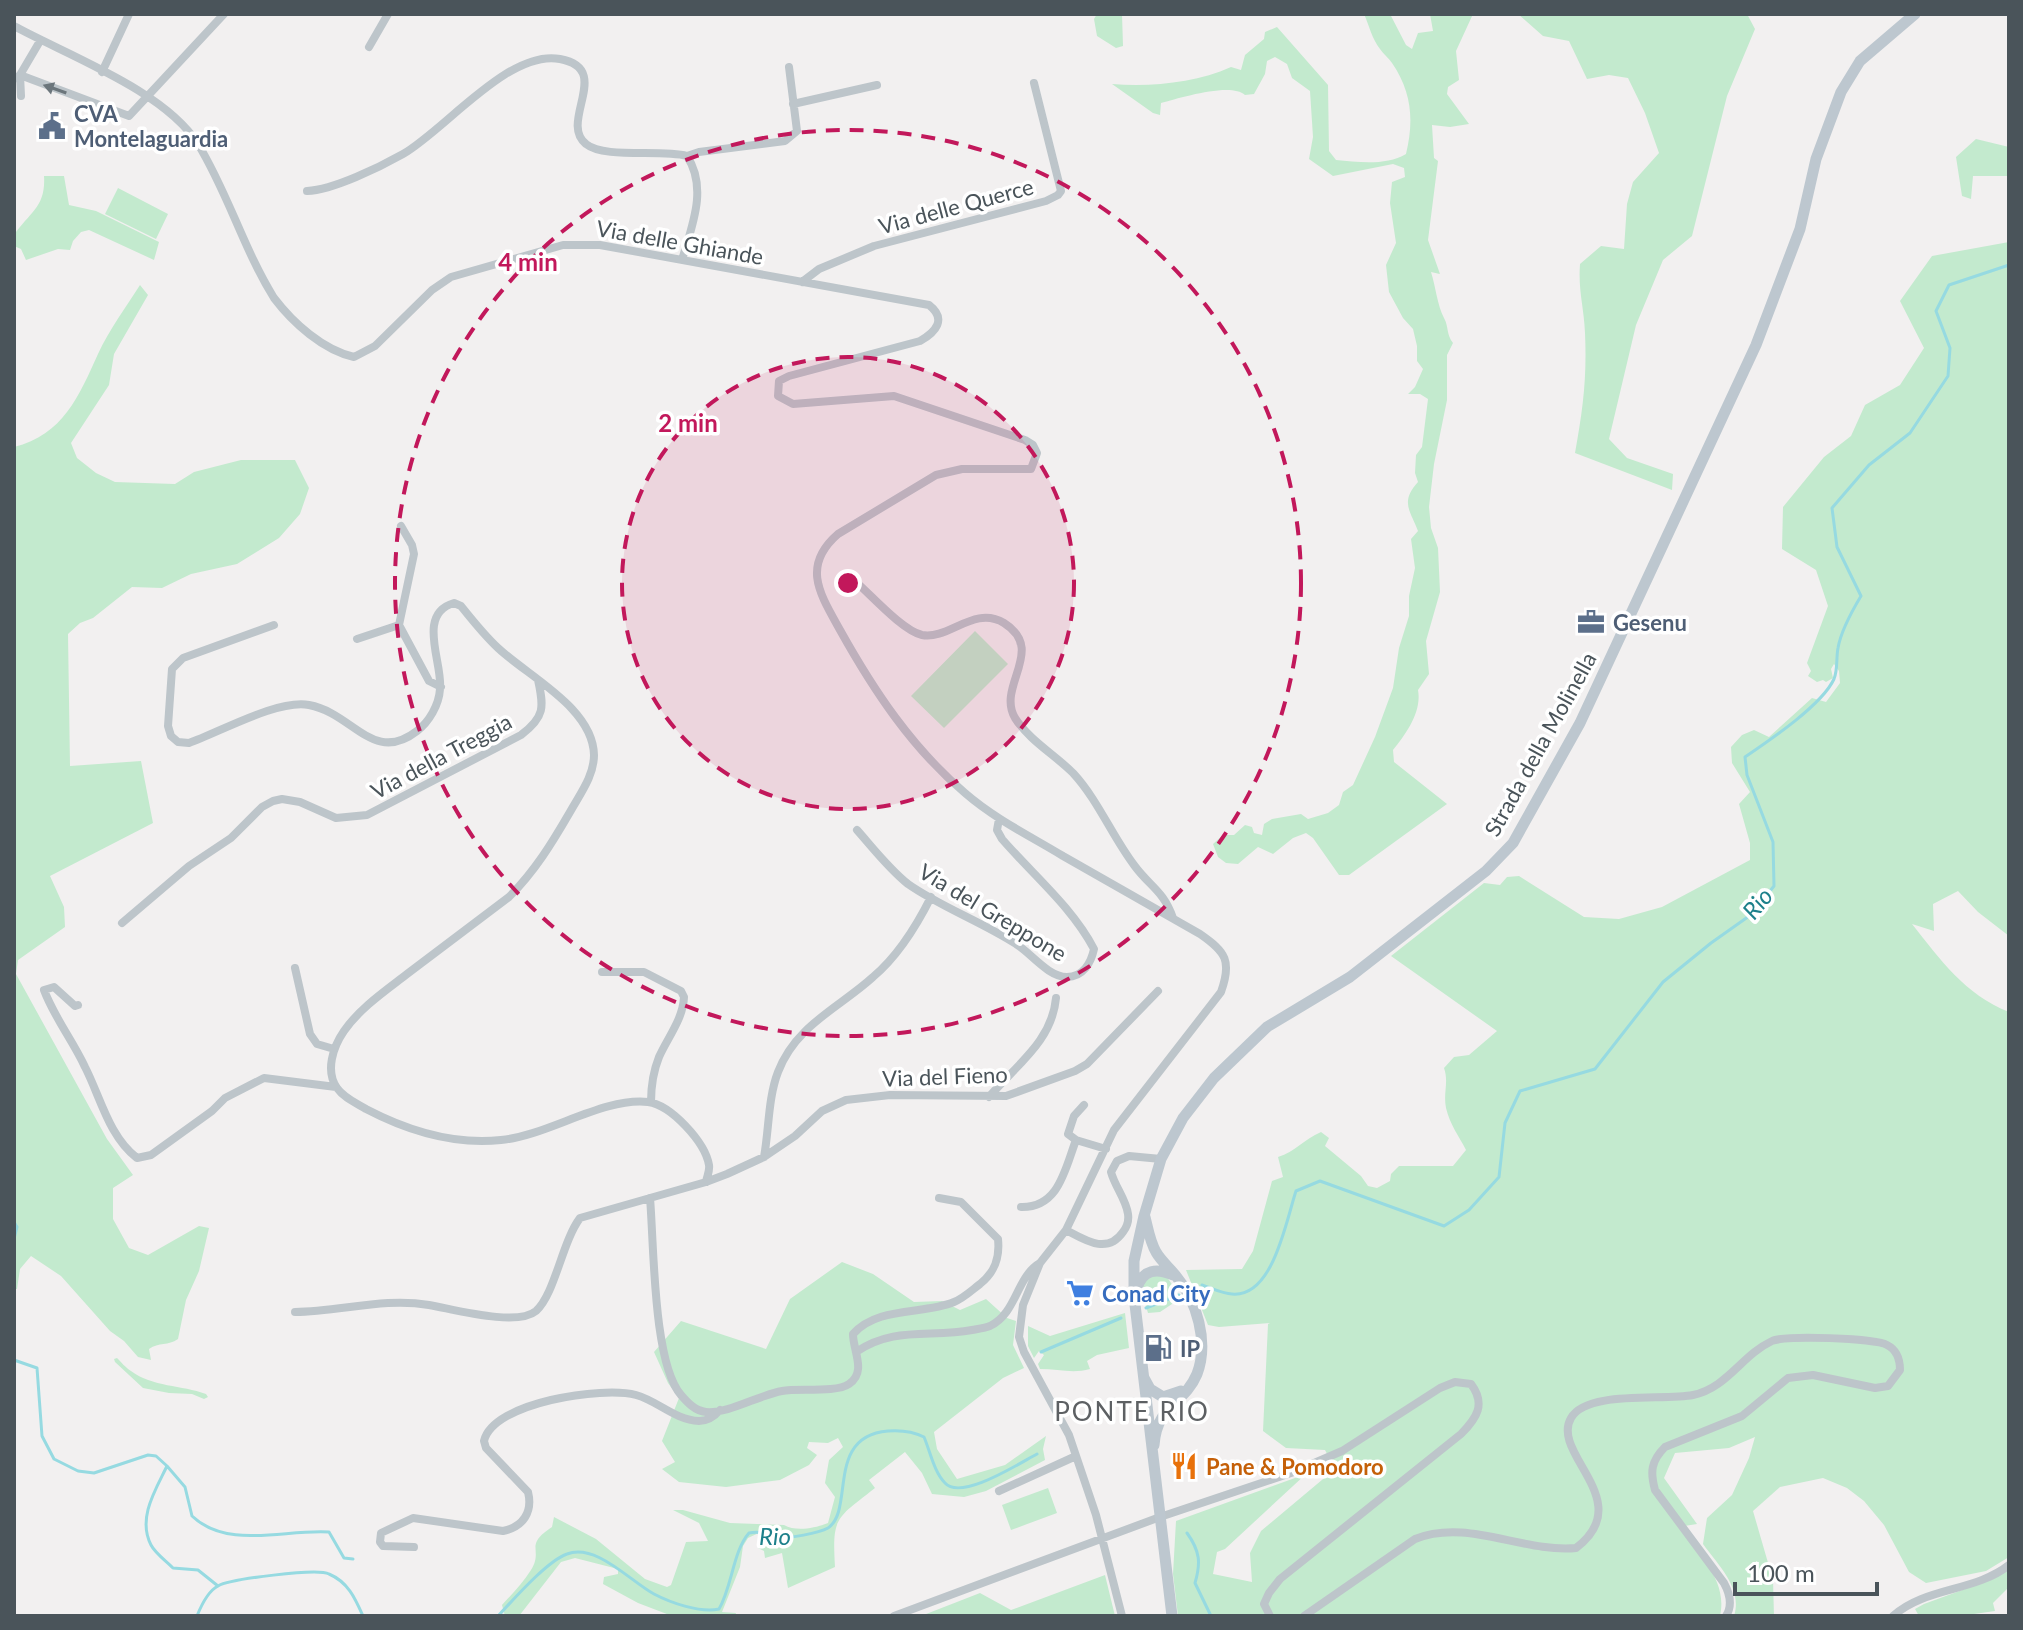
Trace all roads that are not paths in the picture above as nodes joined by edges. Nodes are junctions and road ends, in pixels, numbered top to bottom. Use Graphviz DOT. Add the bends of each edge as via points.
graph roads {
  1 [pos="129,14"];
  2 [pos="224,14"];
  3 [pos="388,14"];
  4 [pos="1915,14"];
  5 [pos="14,26"];
  6 [pos="40,41"];
  7 [pos="369,47"];
  8 [pos="789,67"];
  9 [pos="102,72"];
  10 [pos="17,77"];
  11 [pos="1034,83"];
  12 [pos="877,85"];
  13 [pos="21,96"];
  14 [pos="147,96"];
  15 [pos="793,104"];
  16 [pos="687,156"];
  17 [pos="307,191"];
  18 [pos="682,260"];
  19 [pos="802,282"];
  20 [pos="401,526"];
  21 [pos="856,582"];
  22 [pos="274,625"];
  23 [pos="399,625"];
  24 [pos="357,639"];
  25 [pos="538,679"];
  26 [pos="441,687"];
  27 [pos="999,819"];
  28 [pos="857,830"];
  29 [pos="931,897"];
  30 [pos="1173,919"];
  31 [pos="122,923"];
  32 [pos="295,968"];
  33 [pos="602,972"];
  34 [pos="1158,991"];
  35 [pos="1056,998"];
  36 [pos="78,1005"];
  37 [pos="334,1049"];
  38 [pos="336,1087"];
  39 [pos="989,1097"];
  40 [pos="651,1102"];
  41 [pos="1084,1105"];
  42 [pos="1076,1140"];
  43 [pos="1106,1149"];
  44 [pos="764,1157"];
  45 [pos="1161,1159"];
  46 [pos="706,1182"];
  47 [pos="650,1198"];
  48 [pos="939,1198"];
  49 [pos="1021,1207"];
  50 [pos="1144,1216"];
  51 [pos="1066,1230"];
  52 [pos="1157,1254"];
  53 [pos="1134,1261"];
  54 [pos="1040,1263"];
  55 [pos="1178,1277"];
  56 [pos="1134,1296"];
  57 [pos="295,1312"];
  58 [pos="856,1352"];
  59 [pos="1142,1374"];
  60 [pos="1188,1388"];
  61 [pos="721,1410"];
  62 [pos="1076,1456"];
  63 [pos="1153,1466"];
  64 [pos="999,1491"];
  65 [pos="1160,1517"];
  66 [pos="1101,1539"];
  67 [pos="414,1547"];
  68 [pos="2009,1565"];
  69 [pos="894,1616"];
  70 [pos="1122,1616"];
  71 [pos="1172,1616"];
  72 [pos="1270,1616"];
  73 [pos="1304,1616"];
  74 [pos="1726,1616"];
  75 [pos="1893,1616"];
  1 -- 9 [label="street"];
  2 -- 14 [label="street"];
  3 -- 7 [label="street"];
  4 -- 45 [label="main road, Strada della Molinella" via="1860,61 1841,92 1816,159 1800,229 1756,345 1580,723 1513,843 1486,871 1350,977 1267,1027 1237,1053 1183,1118"];
  5 -- 6 [label="street, Via delle Ghiande"];
  6 -- 9 [label="street, Via delle Ghiande"];
  6 -- 10 [label="street"];
  8 -- 15 [label="street"];
  9 -- 14 [label="street, Via delle Ghiande"];
  10 -- 13 [label="street"];
  14 -- 10 [label="street, one-way" via="129,116"];
  11 -- 19 [label="street, Via delle Querce" via="1058,195 874,246 819,269"];
  12 -- 15 [label="street"];
  14 -- 18 [label="street, Via delle Ghiande" via="197,142 274,298 342,355 366,353 451,277 563,245"];
  15 -- 16 [label="street" via="797,131 785,141"];
  16 -- 17 [label="street" via="589,147 577,127 586,88 583,74 562,59 538,58 498,79 404,154"];
  16 -- 18 [label="street" via="697,178 696,211"];
  18 -- 19 [label="street, Via delle Ghiande"];
  19 -- 27 [label="street, Via delle Ghiande" via="929,305 940,318 937,328 920,341 789,376 779,381 778,396 793,404 894,396 1025,440 1037,453 1031,469 1022,471 962,469 936,475 838,534 825,545 816,567 828,608 890,712 964,792"];
  20 -- 23 [label="street" via="414,554"];
  21 -- 30 [label="street" via="923,635 985,618 1014,632 1022,655 1010,697 1016,719 1085,787 1135,867 1165,899"];
  22 -- 26 [label="street, Via della Treggia" via="175,663 171,736 189,743 296,703 340,716 375,742 387,744 427,722"];
  23 -- 24 [label="street"];
  23 -- 26 [label="street" via="429,681"];
  25 -- 26 [label="street" via="454,603 435,618"];
  25 -- 31 [label="street, Via della Treggia" via="544,705 540,717 521,735 367,815 336,818 300,802 273,801"];
  25 -- 37 [label="street" via="581,720 589,735 592,773 575,804 528,878 369,1003"];
  27 -- 29 [label="street, Via del Greppone" via="1002,839 1088,937 1094,949 1091,963 1081,973 1056,975 1019,946"];
  27 -- 30 [label="street"];
  28 -- 29 [label="street, Via del Greppone" via="905,881"];
  29 -- 44 [label="street" via="917,925 875,976 805,1030 790,1050 775,1083"];
  30 -- 43 [label="street" via="1223,953 1226,978 1221,992 1125,1114"];
  32 -- 37 [label="street" via="310,1034 317,1044"];
  33 -- 40 [label="street" via="644,972 684,997 658,1060"];
  34 -- 39 [label="street, Via del Fieno" via="1087,1064 1006,1096"];
  35 -- 39 [label="street" via="1042,1039"];
  36 -- 38 [label="street" via="54,987 44,990 107,1117 137,1158 151,1155 225,1098 264,1078"];
  37 -- 38 [label="street" via="331,1071"];
  38 -- 40 [label="street" via="373,1113 450,1140 520,1137 599,1110"];
  39 -- 44 [label="street, Via del Fieno" via="890,1095 846,1100 822,1111"];
  40 -- 46 [label="street" via="682,1120 707,1157"];
  41 -- 42 [label="street" via="1070,1125 1068,1134"];
  42 -- 43 [label="street"];
  42 -- 49 [label="street" via="1051,1198"];
  43 -- 51 [label="street"];
  44 -- 46 [label="street, Via del Fieno"];
  45 -- 50 [label="main road, Strada della Molinella"];
  45 -- 51 [label="street" via="1129,1156 1117,1161 1111,1172 1129,1217 1118,1239 1093,1244"];
  46 -- 47 [label="street"];
  47 -- 57 [label="street" via="580,1218 546,1297 525,1316 396,1301"];
  47 -- 61 [label="street" via="661,1349 671,1379 690,1405 706,1412"];
  48 -- 58 [label="street" via="961,1202 998,1239 999,1254 990,1276 956,1301 859,1327 853,1334"];
  50 -- 52 [label="main road"];
  50 -- 53 [label="main road, Strada della Molinella"];
  51 -- 54 [label="street"];
  52 -- 53 [label="main road"];
  52 -- 55 [label="main road"];
  53 -- 56 [label="main road, Strada della Molinella"];
  54 -- 58 [label="street" via="1029,1270 1005,1314 990,1326 885,1337"];
  54 -- 62 [label="street" via="1023,1305 1019,1337"];
  55 -- 56 [label="main road" via="1151,1271 1139,1281"];
  55 -- 60 [label="main road" via="1192,1301 1203,1344 1198,1372"];
  56 -- 59 [label="main road, Strada della Molinella"];
  58 -- 61 [label="street" via="858,1372 850,1384 785,1391"];
  59 -- 60 [label="main road" via="1150,1389 1163,1397"];
  59 -- 63 [label="main road, Strada della Molinella"];
  60 -- 63 [label="main road" via="1160,1418"];
  61 -- 67 [label="street" via="696,1421 639,1395 615,1391 519,1410 491,1426 484,1441 528,1492 525,1519 503,1531 413,1518 381,1533 383,1546"];
  62 -- 64 [label="street"];
  62 -- 66 [label="street"];
  63 -- 65 [label="main road"];
  65 -- 66 [label="street"];
  65 -- 71 [label="main road"];
  65 -- 72 [label="street" via="1319,1461 1440,1388 1455,1382 1471,1384 1480,1407 1475,1420 1280,1579 1264,1604"];
  66 -- 69 [label="street"];
  66 -- 70 [label="street"];
  68 -- 75 [label="street" via="1980,1583 1909,1604"];
  73 -- 74 [label="street" via="1431,1532 1576,1548 1597,1526 1600,1506 1568,1433 1569,1420 1595,1401 1713,1389 1774,1340 1888,1345 1896,1352 1900,1370 1888,1386 1813,1375 1788,1378 1742,1416 1665,1447 1656,1456 1655,1490 1730,1593"];
}
